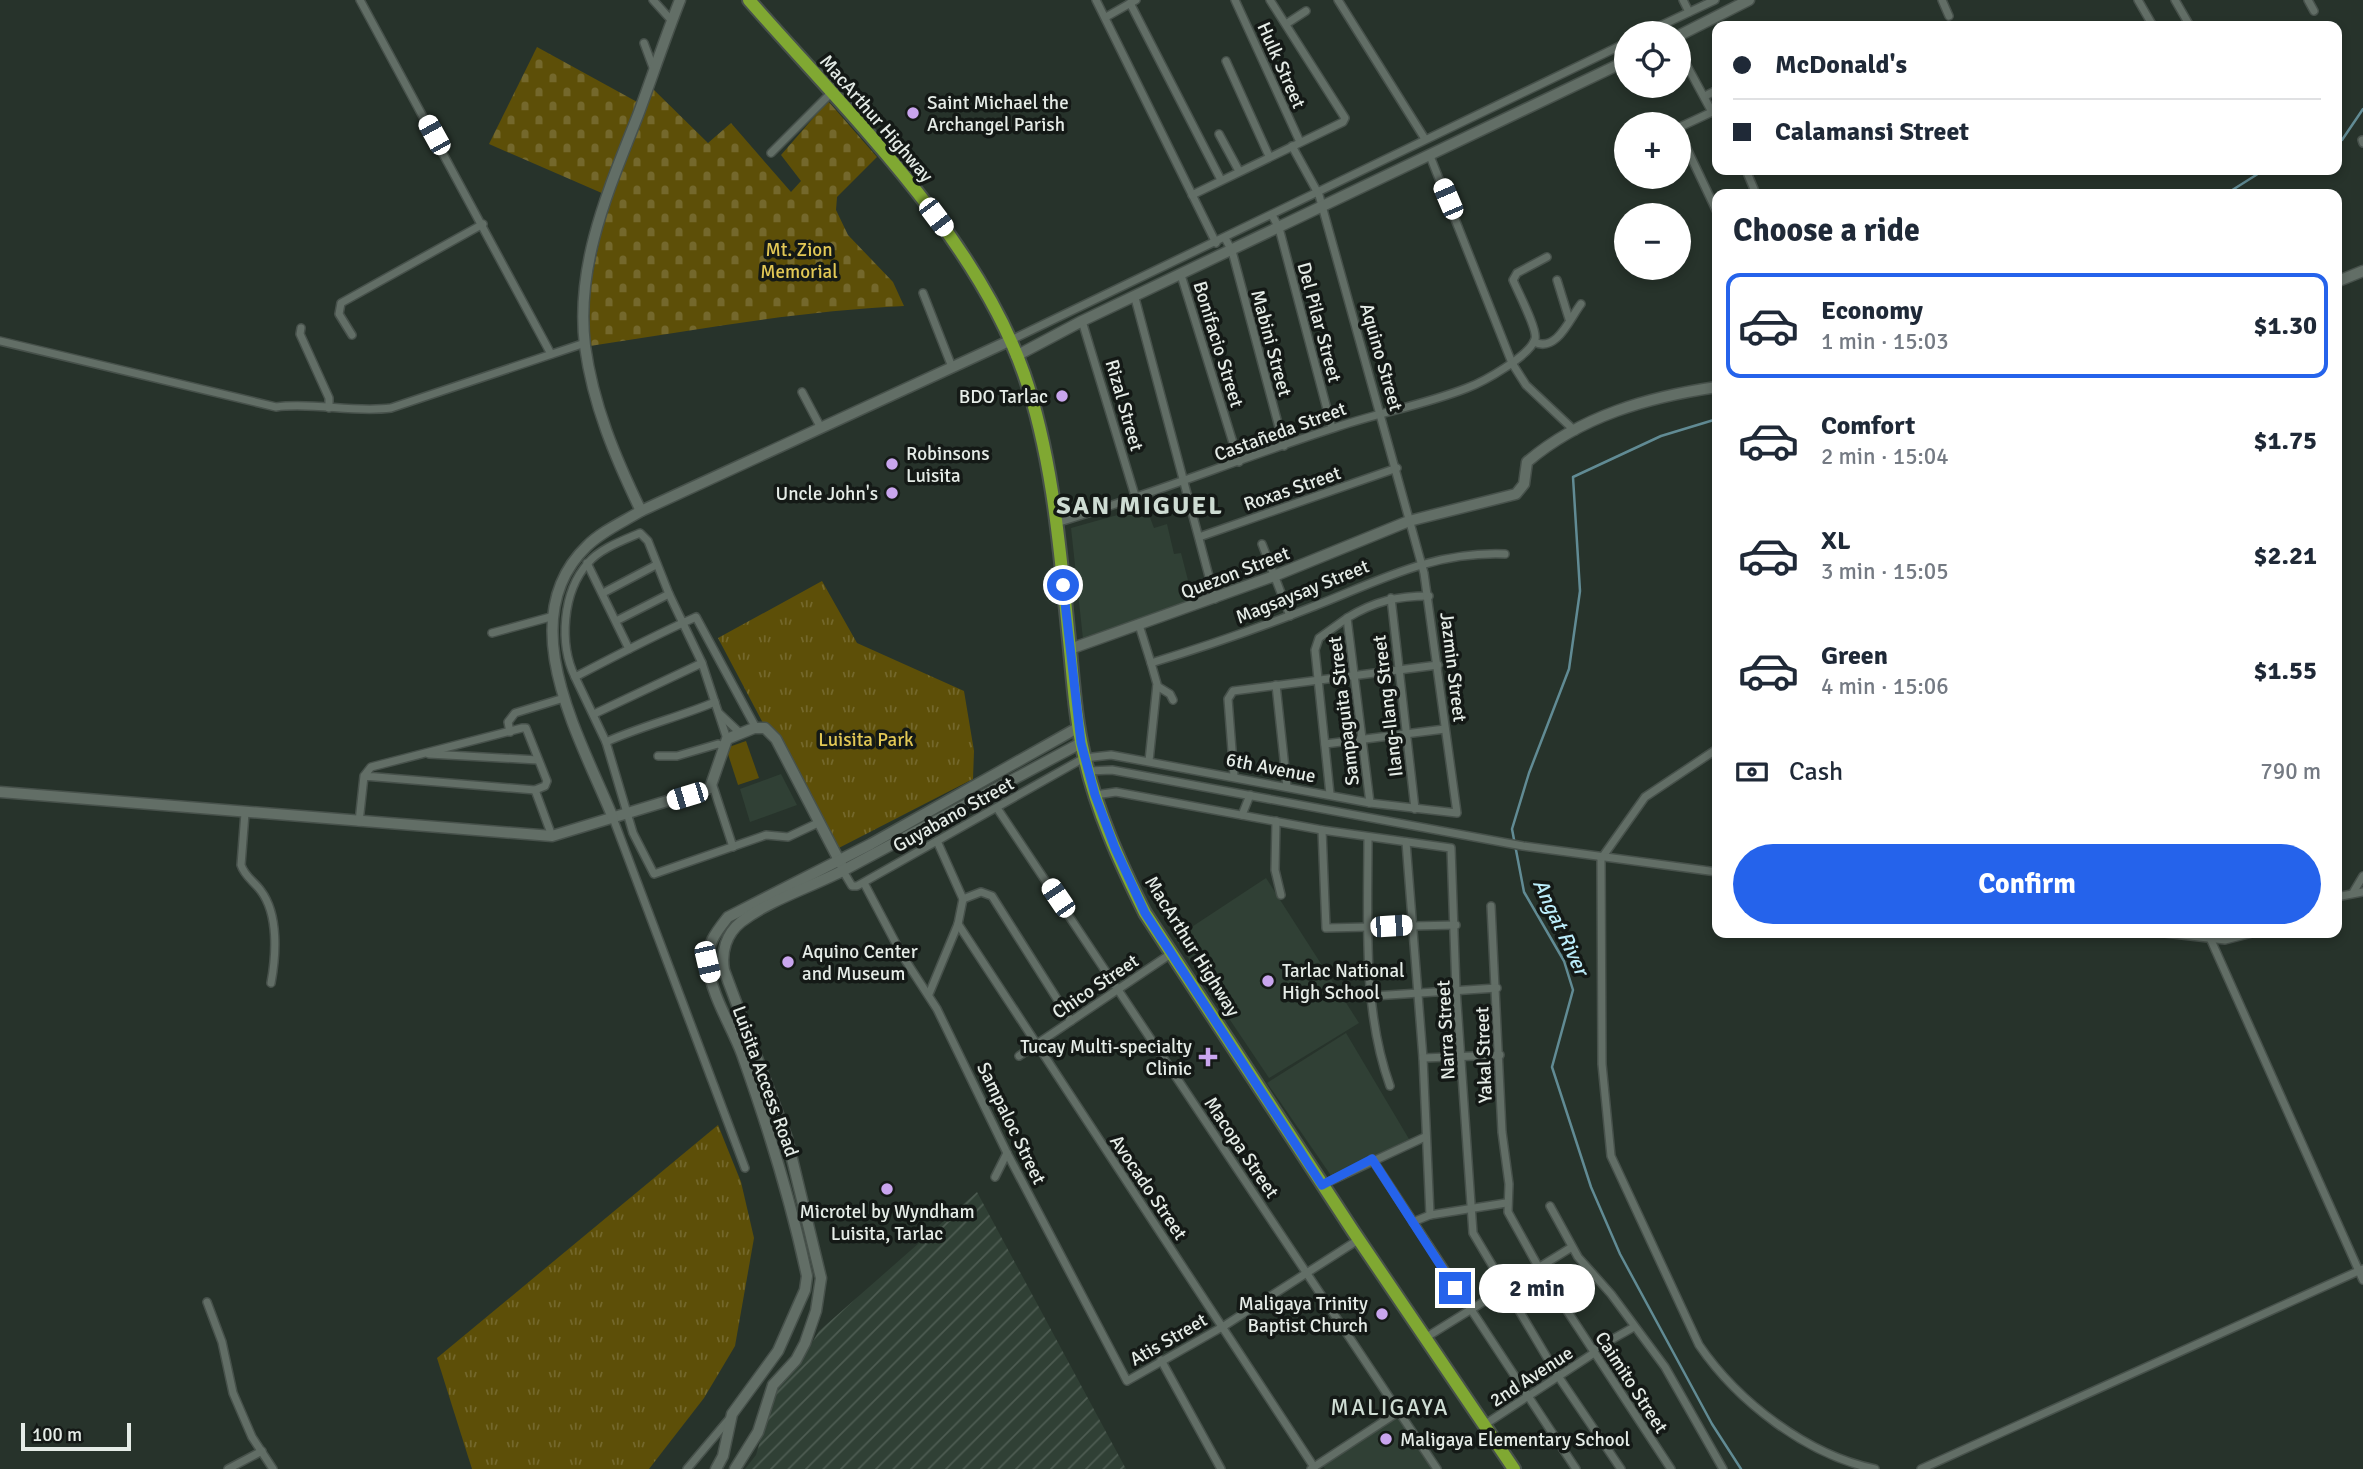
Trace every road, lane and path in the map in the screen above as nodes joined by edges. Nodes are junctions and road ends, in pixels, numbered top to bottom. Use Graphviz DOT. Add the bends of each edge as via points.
graph roads {
  1 [pos="360,0"];
  2 [pos="653,0"];
  3 [pos="680,0"];
  4 [pos="749,0"];
  5 [pos="1096,0"];
  6 [pos="1235,0"];
  7 [pos="1270,0"];
  8 [pos="1338,0"];
  9 [pos="1683,0"];
  10 [pos="1715,0"];
  11 [pos="1749,0"];
  12 [pos="1942,0"];
  13 [pos="2138,0"];
  14 [pos="2175,0"];
  15 [pos="2308,0"];
  16 [pos="1133,1"];
  17 [pos="1306,11"];
  18 [pos="2314,11"];
  19 [pos="1689,12"];
  20 [pos="1950,16"];
  21 [pos="1106,17"];
  22 [pos="672,21"];
  23 [pos="1674,21"];
  24 [pos="2150,21"];
  25 [pos="2187,21"];
  26 [pos="1286,24"];
  27 [pos="1691,28"];
  28 [pos="644,43"];
  29 [pos="1614,49"];
  30 [pos="1226,61"];
  31 [pos="1614,67"];
  32 [pos="654,71"];
  33 [pos="1691,72"];
  34 [pos="1712,92"];
  35 [pos="831,93"];
  36 [pos="1704,96"];
  37 [pos="1712,108"];
  38 [pos="1712,112"];
  39 [pos="1219,134"];
  40 [pos="1425,139"];
  41 [pos="1300,142"];
  42 [pos="1292,146"];
  43 [pos="771,153"];
  44 [pos="1269,156"];
  45 [pos="1430,156"];
  46 [pos="1239,171"];
  47 [pos="1349,179"];
  48 [pos="1221,180"];
  49 [pos="1354,190"];
  50 [pos="1192,195"];
  51 [pos="1320,199"];
  52 [pos="1712,201"];
  53 [pos="1275,221"];
  54 [pos="483,224"];
  55 [pos="1216,243"];
  56 [pos="1229,244"];
  57 [pos="1547,257"];
  58 [pos="2363,271"];
  59 [pos="1172,273"];
  60 [pos="1557,280"];
  61 [pos="2342,280"];
  62 [pos="923,293"];
  63 [pos="1135,298"];
  64 [pos="1581,304"];
  65 [pos="1569,319"];
  66 [pos="1082,321"];
  67 [pos="301,328"];
  68 [pos="352,335"];
  69 [pos="0,341"];
  70 [pos="1534,342"];
  71 [pos="585,343"];
  72 [pos="1013,348"];
  73 [pos="551,354"];
  74 [pos="1512,363"];
  75 [pos="952,367"];
  76 [pos="1712,388"];
  77 [pos="802,392"];
  78 [pos="330,408"];
  79 [pos="1381,413"];
  80 [pos="821,428"];
  81 [pos="1332,428"];
  82 [pos="1575,431"];
  83 [pos="1284,446"];
  84 [pos="1239,462"];
  85 [pos="1396,468"];
  86 [pos="1185,481"];
  87 [pos="1136,499"];
  88 [pos="641,511"];
  89 [pos="1409,521"];
  90 [pos="1056,523"];
  91 [pos="1199,537"];
  92 [pos="1262,544"];
  93 [pos="1505,554"];
  94 [pos="587,563"];
  95 [pos="1421,563"];
  96 [pos="656,565"];
  97 [pos="1274,576"];
  98 [pos="603,593"];
  99 [pos="669,594"];
  100 [pos="1429,596"];
  101 [pos="1391,598"];
  102 [pos="1215,599"];
  103 [pos="554,616"];
  104 [pos="1290,616"];
  105 [pos="1348,618"];
  106 [pos="618,620"];
  107 [pos="682,623"];
  108 [pos="1139,625"];
  109 [pos="492,633"];
  110 [pos="629,649"];
  111 [pos="1070,649"];
  112 [pos="702,663"];
  113 [pos="1151,663"];
  114 [pos="1438,665"];
  115 [pos="1398,670"];
  116 [pos="1356,675"];
  117 [pos="575,677"];
  118 [pos="1317,681"];
  119 [pos="1276,685"];
  120 [pos="1157,686"];
  121 [pos="564,698"];
  122 [pos="1173,699"];
  123 [pos="715,702"];
  124 [pos="594,714"];
  125 [pos="720,714"];
  126 [pos="1079,727"];
  127 [pos="756,728"];
  128 [pos="1446,729"];
  129 [pos="510,732"];
  130 [pos="740,733"];
  131 [pos="1406,734"];
  132 [pos="1364,739"];
  133 [pos="606,742"];
  134 [pos="725,743"];
  135 [pos="1081,743"];
  136 [pos="1325,744"];
  137 [pos="1712,752"];
  138 [pos="422,753"];
  139 [pos="658,756"];
  140 [pos="538,760"];
  141 [pos="1149,761"];
  142 [pos="1086,765"];
  143 [pos="365,776"];
  144 [pos="1234,776"];
  145 [pos="713,786"];
  146 [pos="1287,787"];
  147 [pos="535,790"];
  148 [pos="0,792"];
  149 [pos="1331,794"];
  150 [pos="1095,795"];
  151 [pos="1250,795"];
  152 [pos="1370,803"];
  153 [pos="997,808"];
  154 [pos="1415,809"];
  155 [pos="245,813"];
  156 [pos="627,814"];
  157 [pos="1242,815"];
  158 [pos="1452,815"];
  159 [pos="613,818"];
  160 [pos="1276,821"];
  161 [pos="359,822"];
  162 [pos="820,822"];
  163 [pos="1322,830"];
  164 [pos="552,836"];
  165 [pos="1368,837"];
  166 [pos="937,841"];
  167 [pos="1406,842"];
  168 [pos="733,847"];
  169 [pos="840,859"];
  170 [pos="1601,859"];
  171 [pos="843,871"];
  172 [pos="1712,871"];
  173 [pos="2363,876"];
  174 [pos="864,883"];
  175 [pos="2359,891"];
  176 [pos="1281,895"];
  177 [pos="2342,895"];
  178 [pos="963,899"];
  179 [pos="1491,906"];
  180 [pos="958,924"];
  181 [pos="1414,925"];
  182 [pos="1456,925"];
  183 [pos="1368,928"];
  184 [pos="2210,938"];
  185 [pos="2236,938"];
  186 [pos="1172,953"];
  187 [pos="271,983"];
  188 [pos="1497,988"];
  189 [pos="1118,989"];
  190 [pos="1457,989"];
  191 [pos="1417,992"];
  192 [pos="929,994"];
  193 [pos="1373,996"];
  194 [pos="1071,1021"];
  195 [pos="1035,1045"];
  196 [pos="1500,1055"];
  197 [pos="1019,1056"];
  198 [pos="1423,1058"];
  199 [pos="1462,1058"];
  200 [pos="1390,1086"];
  201 [pos="1425,1137"];
  202 [pos="1007,1153"];
  203 [pos="1372,1159"];
  204 [pos="745,1168"];
  205 [pos="995,1177"];
  206 [pos="1322,1185"];
  207 [pos="1506,1203"];
  208 [pos="1550,1206"];
  209 [pos="1471,1208"];
  210 [pos="1430,1214"];
  211 [pos="1413,1222"];
  212 [pos="1359,1240"];
  213 [pos="1572,1247"];
  214 [pos="1539,1268"];
  215 [pos="2361,1270"];
  216 [pos="1308,1271"];
  217 [pos="2363,1280"];
  218 [pos="1505,1289"];
  219 [pos="206,1302"];
  220 [pos="1469,1310"];
  221 [pos="1224,1326"];
  222 [pos="1634,1326"];
  223 [pos="1425,1338"];
  224 [pos="1593,1352"];
  225 [pos="1161,1360"];
  226 [pos="1558,1376"];
  227 [pos="1127,1381"];
  228 [pos="1527,1396"];
  229 [pos="1398,1412"];
  230 [pos="732,1414"];
  231 [pos="1484,1425"];
  232 [pos="262,1451"];
  233 [pos="1313,1468"];
  234 [pos="228,1469"];
  235 [pos="272,1469"];
  236 [pos="687,1469"];
  237 [pos="716,1469"];
  238 [pos="735,1469"];
  239 [pos="1221,1469"];
  240 [pos="1437,1469"];
  241 [pos="1514,1469"];
  242 [pos="1576,1469"];
  243 [pos="1621,1469"];
  244 [pos="1671,1469"];
  245 [pos="1723,1469"];
  246 [pos="1875,1469"];
  247 [pos="1921,1469"];
  1 -- 54 [label="street"];
  2 -- 22 [label="street"];
  3 -- 22 [label="street"];
  4 -- 35 [label="highway, MacArthur Highway"];
  5 -- 21 [label="street"];
  6 -- 41 [label="street, Hulk Street"];
  7 -- 26 [label="street"];
  8 -- 40 [label="street"];
  9 -- 19 [label="street"];
  10 -- 19 [label="street"];
  11 -- 27 [label="street"];
  12 -- 20 [label="street"];
  13 -- 24 [label="street"];
  14 -- 25 [label="street"];
  15 -- 18 [label="street"];
  16 -- 21 [label="street"];
  16 -- 48 [label="street"];
  17 -- 26 [label="street"];
  19 -- 23 [label="street"];
  21 -- 50 [label="street"];
  22 -- 32 [label="street"];
  26 -- 41 [label="street" via="1345,118"];
  28 -- 32 [label="street"];
  29 -- 40 [label="street"];
  30 -- 44 [label="street"];
  31 -- 45 [label="street"];
  32 -- 71 [label="street" via="590,246 584,292"];
  33 -- 36 [label="street"];
  34 -- 36 [label="street"];
  35 -- 43 [label="street"];
  35 -- 72 [label="highway, MacArthur Highway" via="949,235"];
  36 -- 37 [label="street"];
  38 -- 52 [label="street" via="1682,126 1679,132"];
  39 -- 46 [label="street"];
  40 -- 47 [label="street"];
  41 -- 42 [label="street"];
  42 -- 44 [label="street"];
  42 -- 51 [label="street, Aquino Street"];
  44 -- 46 [label="street"];
  45 -- 49 [label="street"];
  45 -- 74 [label="street"];
  46 -- 48 [label="street"];
  47 -- 49 [label="street"];
  47 -- 51 [label="street"];
  48 -- 50 [label="street"];
  49 -- 51 [label="street"];
  50 -- 55 [label="street"];
  51 -- 53 [label="street"];
  51 -- 79 [label="street, Aquino Street"];
  53 -- 56 [label="street"];
  53 -- 81 [label="street, Del Pilar Street"];
  54 -- 68 [label="street" via="341,303 339,314"];
  54 -- 73 [label="street"];
  55 -- 56 [label="street"];
  55 -- 59 [label="street"];
  56 -- 59 [label="street"];
  56 -- 83 [label="street, Mabini Street"];
  57 -- 70 [label="street" via="1513,279 1535,332"];
  58 -- 61 [label="street"];
  59 -- 63 [label="street"];
  59 -- 72 [label="street"];
  59 -- 84 [label="street, Bonifacio Street"];
  60 -- 65 [label="street"];
  62 -- 75 [label="street"];
  63 -- 66 [label="street"];
  63 -- 86 [label="street"];
  64 -- 65 [label="street"];
  65 -- 70 [label="street" via="1553,340 1540,345"];
  66 -- 72 [label="street"];
  66 -- 87 [label="street, Rizal Street"];
  67 -- 78 [label="street"];
  69 -- 78 [label="street" via="276,407"];
  70 -- 74 [label="street, Castañeda Street"];
  71 -- 73 [label="street"];
  71 -- 88 [label="street" via="598,411"];
  72 -- 75 [label="street"];
  72 -- 90 [label="highway, MacArthur Highway" via="1044,448"];
  73 -- 78 [label="street" via="391,408"];
  74 -- 79 [label="street, Castañeda Street" via="1468,388"];
  74 -- 82 [label="street" via="1526,386"];
  75 -- 80 [label="street"];
  76 -- 82 [label="street" via="1641,401"];
  77 -- 80 [label="street"];
  79 -- 81 [label="street, Castañeda Street"];
  79 -- 85 [label="street, Aquino Street"];
  80 -- 88 [label="street"];
  81 -- 83 [label="street, Castañeda Street"];
  82 -- 89 [label="street" via="1527,463 1524,484 1516,494"];
  83 -- 84 [label="street, Castañeda Street"];
  84 -- 86 [label="street, Castañeda Street"];
  85 -- 89 [label="street, Aquino Street"];
  85 -- 91 [label="street, Roxas Street"];
  86 -- 87 [label="street, Castañeda Street"];
  86 -- 91 [label="street"];
  87 -- 90 [label="street, Castañeda Street"];
  88 -- 103 [label="street" via="588,545 573,562"];
  89 -- 95 [label="street, Jazmin Street"];
  89 -- 97 [label="street, Quezon Street"];
  90 -- 111 [label="highway, MacArthur Highway"];
  91 -- 102 [label="street"];
  92 -- 97 [label="street"];
  93 -- 95 [label="street, Magsaysay Street"];
  94 -- 96 [label="street" via="640,533 648,541"];
  94 -- 98 [label="street"];
  94 -- 117 [label="street" via="568,607 565,648"];
  95 -- 100 [label="street, Jazmin Street"];
  95 -- 104 [label="street, Magsaysay Street"];
  96 -- 98 [label="street"];
  96 -- 99 [label="street"];
  97 -- 102 [label="street, Quezon Street"];
  97 -- 104 [label="street"];
  98 -- 106 [label="street"];
  99 -- 106 [label="street"];
  99 -- 107 [label="street"];
  100 -- 101 [label="street, Sampaguita Street"];
  100 -- 114 [label="street, Jazmin Street"];
  101 -- 105 [label="street, Sampaguita Street"];
  101 -- 115 [label="street, Ilang-Ilang Street"];
  102 -- 108 [label="street, Quezon Street"];
  103 -- 109 [label="street"];
  103 -- 121 [label="street" via="553,661"];
  104 -- 113 [label="street, Magsaysay Street"];
  105 -- 116 [label="street, Sampaguita Street"];
  105 -- 118 [label="street" via="1319,638"];
  106 -- 110 [label="street"];
  107 -- 110 [label="street"];
  107 -- 112 [label="street"];
  107 -- 127 [label="street" via="696,617"];
  108 -- 111 [label="street, Quezon Street"];
  108 -- 113 [label="street"];
  110 -- 117 [label="street"];
  111 -- 126 [label="highway, MacArthur Highway"];
  112 -- 123 [label="street"];
  112 -- 124 [label="street"];
  113 -- 120 [label="street"];
  114 -- 115 [label="street"];
  114 -- 128 [label="street, Jazmin Street"];
  115 -- 116 [label="street"];
  115 -- 131 [label="street, Ilang-Ilang Street"];
  116 -- 118 [label="street"];
  116 -- 132 [label="street, Sampaguita Street"];
  117 -- 124 [label="street"];
  118 -- 119 [label="street"];
  118 -- 136 [label="street"];
  119 -- 144 [label="street" via="1228,694"];
  119 -- 146 [label="street"];
  120 -- 122 [label="street"];
  120 -- 141 [label="street"];
  121 -- 129 [label="street" via="515,713 508,722"];
  121 -- 159 [label="street"];
  123 -- 125 [label="street"];
  123 -- 133 [label="street"];
  124 -- 133 [label="street"];
  125 -- 130 [label="street"];
  125 -- 134 [label="street"];
  126 -- 135 [label="highway, MacArthur Highway"];
  126 -- 169 [label="street, Luisita Access Road"];
  127 -- 130 [label="street"];
  127 -- 162 [label="street" via="765,728 776,739"];
  128 -- 131 [label="street"];
  128 -- 158 [label="street, Jazmin Street" via="1457,812"];
  129 -- 138 [label="street"];
  129 -- 140 [label="street" via="526,728"];
  130 -- 134 [label="street"];
  131 -- 132 [label="street"];
  131 -- 154 [label="street, Ilang-Ilang Street"];
  132 -- 136 [label="street"];
  132 -- 152 [label="street, Sampaguita Street"];
  133 -- 156 [label="street"];
  134 -- 139 [label="street"];
  134 -- 145 [label="street"];
  135 -- 142 [label="highway, MacArthur Highway"];
  135 -- 171 [label="street, Luisita Access Road"];
  136 -- 149 [label="street"];
  137 -- 170 [label="street" via="1645,797"];
  138 -- 140 [label="street"];
  138 -- 143 [label="street" via="376,764"];
  140 -- 147 [label="street" via="547,781"];
  141 -- 142 [label="street, 6th Avenue" via="1111,755"];
  141 -- 144 [label="street, 6th Avenue"];
  142 -- 150 [label="highway, MacArthur Highway"];
  142 -- 151 [label="street"];
  142 -- 153 [label="street, Guyabano Street"];
  143 -- 147 [label="street"];
  143 -- 161 [label="street"];
  144 -- 146 [label="street, 6th Avenue"];
  145 -- 156 [label="street"];
  145 -- 168 [label="street"];
  146 -- 149 [label="street, 6th Avenue"];
  147 -- 164 [label="street"];
  148 -- 155 [label="street"];
  149 -- 152 [label="street, 6th Avenue"];
  150 -- 157 [label="street" via="1116,792"];
  150 -- 186 [label="highway, MacArthur Highway" via="1125,872"];
  151 -- 157 [label="street"];
  151 -- 170 [label="street"];
  152 -- 154 [label="street, 6th Avenue"];
  153 -- 166 [label="street, Guyabano Street"];
  153 -- 189 [label="street, Macopa Street"];
  154 -- 158 [label="street, 6th Avenue"];
  155 -- 161 [label="street"];
  155 -- 187 [label="street" via="241,865 270,909 275,958"];
  156 -- 159 [label="street"];
  156 -- 168 [label="street" via="654,874"];
  157 -- 160 [label="street"];
  159 -- 164 [label="street"];
  159 -- 204 [label="street"];
  160 -- 163 [label="street"];
  160 -- 176 [label="street" via="1275,870"];
  161 -- 164 [label="street"];
  162 -- 168 [label="street" via="788,837 766,835"];
  162 -- 169 [label="street"];
  163 -- 165 [label="street"];
  163 -- 183 [label="street" via="1324,925 1329,929"];
  165 -- 167 [label="street"];
  165 -- 183 [label="street"];
  166 -- 174 [label="street, Guyabano Street"];
  166 -- 178 [label="street"];
  167 -- 181 [label="street"];
  167 -- 182 [label="street, Narra Street" via="1451,848"];
  169 -- 171 [label="street"];
  169 -- 230 [label="street, Luisita Access Road" via="728,916 712,936 707,962 712,984 778,1165 807,1276 778,1352"];
  170 -- 172 [label="street"];
  170 -- 246 [label="street" via="1602,1064 1611,1156 1623,1185 1699,1345 1730,1385 1795,1433 1846,1461"];
  171 -- 174 [label="street" via="853,887"];
  171 -- 238 [label="street, Luisita Access Road" via="740,923 723,950 724,970 787,1138 821,1278 806,1343 773,1385 758,1432"];
  173 -- 175 [label="street"];
  174 -- 192 [label="street, Sampaloc Street"];
  175 -- 177 [label="street"];
  178 -- 180 [label="street"];
  178 -- 194 [label="street" via="981,892 992,896"];
  179 -- 188 [label="street, Yakal Street"];
  180 -- 192 [label="street"];
  180 -- 195 [label="street, Avocado Street"];
  181 -- 182 [label="street"];
  181 -- 183 [label="street"];
  181 -- 191 [label="street"];
  182 -- 190 [label="street, Narra Street"];
  183 -- 193 [label="street"];
  184 -- 185 [label="street"];
  184 -- 215 [label="street"];
  186 -- 189 [label="street, Chico Street"];
  186 -- 206 [label="highway, MacArthur Highway"];
  188 -- 190 [label="street"];
  188 -- 196 [label="street, Yakal Street"];
  189 -- 194 [label="street, Chico Street"];
  189 -- 216 [label="street, Macopa Street"];
  190 -- 191 [label="street"];
  190 -- 199 [label="street, Narra Street"];
  191 -- 193 [label="street"];
  191 -- 198 [label="street"];
  192 -- 202 [label="street, Sampaloc Street"];
  193 -- 200 [label="street" via="1378,1045"];
  194 -- 195 [label="street, Chico Street"];
  195 -- 197 [label="street, Chico Street"];
  195 -- 221 [label="street, Avocado Street"];
  196 -- 199 [label="street"];
  196 -- 207 [label="street, Yakal Street" via="1509,1184"];
  198 -- 199 [label="street"];
  198 -- 201 [label="street"];
  199 -- 209 [label="street, Narra Street"];
  201 -- 203 [label="street"];
  201 -- 210 [label="street"];
  202 -- 205 [label="street"];
  202 -- 227 [label="street, Sampaloc Street"];
  203 -- 206 [label="street"];
  203 -- 211 [label="street"];
  206 -- 212 [label="highway, MacArthur Highway"];
  207 -- 209 [label="street"];
  207 -- 214 [label="street, Caimito Street"];
  208 -- 213 [label="street"];
  209 -- 210 [label="street"];
  209 -- 218 [label="street" via="1473,1233"];
  210 -- 211 [label="street"];
  211 -- 220 [label="street"];
  212 -- 216 [label="street, Atis Street"];
  212 -- 223 [label="highway, MacArthur Highway"];
  213 -- 214 [label="street"];
  213 -- 222 [label="street"];
  214 -- 218 [label="street"];
  214 -- 224 [label="street, Caimito Street"];
  215 -- 217 [label="street"];
  215 -- 247 [label="street"];
  216 -- 221 [label="street, Atis Street"];
  216 -- 229 [label="street, Macopa Street"];
  218 -- 220 [label="street"];
  218 -- 226 [label="street"];
  219 -- 232 [label="street" via="222,1342 233,1393"];
  220 -- 223 [label="street"];
  220 -- 228 [label="street"];
  221 -- 225 [label="street, Atis Street"];
  221 -- 233 [label="street, Avocado Street"];
  222 -- 224 [label="street, 2nd Avenue"];
  222 -- 245 [label="street" via="1672,1378"];
  223 -- 231 [label="highway, MacArthur Highway"];
  224 -- 226 [label="street, 2nd Avenue"];
  224 -- 244 [label="street, Caimito Street"];
  225 -- 227 [label="street, Atis Street"];
  225 -- 239 [label="street"];
  226 -- 228 [label="street, 2nd Avenue"];
  226 -- 243 [label="street"];
  228 -- 231 [label="street, 2nd Avenue"];
  228 -- 242 [label="street"];
  229 -- 233 [label="street"];
  229 -- 240 [label="street, Macopa Street"];
  230 -- 236 [label="street"];
  230 -- 237 [label="street, Luisita Access Road"];
  231 -- 241 [label="highway, MacArthur Highway"];
  232 -- 234 [label="street"];
  232 -- 235 [label="street"];
}
